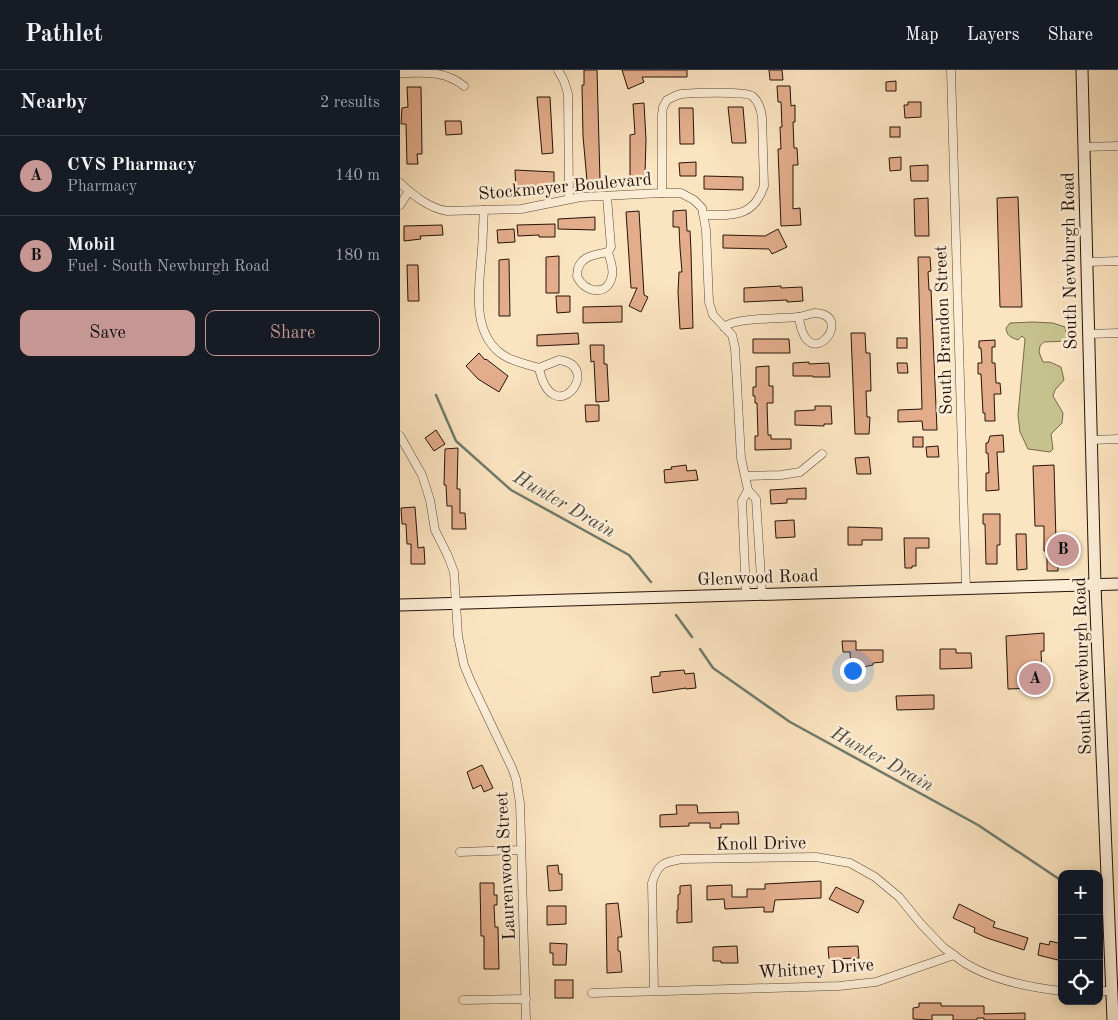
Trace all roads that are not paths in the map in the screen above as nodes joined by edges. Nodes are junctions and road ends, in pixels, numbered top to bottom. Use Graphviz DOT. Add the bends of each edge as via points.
graph roads {
  1 [pos="558,70"];
  2 [pos="951,70"];
  3 [pos="1082,70"];
  4 [pos="400,73"];
  5 [pos="464,86"];
  6 [pos="1118,146"];
  7 [pos="1084,147"];
  8 [pos="400,183"];
  9 [pos="409,191"];
  10 [pos="662,193"];
  11 [pos="607,197"];
  12 [pos="569,199"];
  13 [pos="400,205"];
  14 [pos="484,210"];
  15 [pos="704,215"];
  16 [pos="608,252"];
  17 [pos="1118,261"];
  18 [pos="1087,262"];
  19 [pos="799,318"];
  20 [pos="724,326"];
  21 [pos="1118,333"];
  22 [pos="1089,334"];
  23 [pos="539,368"];
  24 [pos="400,436"];
  25 [pos="1091,440"];
  26 [pos="1118,440"];
  27 [pos="822,454"];
  28 [pos="746,476"];
  29 [pos="748,490"];
  30 [pos="759,537"];
  31 [pos="744,538"];
  32 [pos="1118,584"];
  33 [pos="1096,585"];
  34 [pos="966,589"];
  35 [pos="746,594"];
  36 [pos="762,594"];
  37 [pos="456,604"];
  38 [pos="400,605"];
  39 [pos="521,850"];
  40 [pos="460,852"];
  41 [pos="954,955"];
  42 [pos="654,990"];
  43 [pos="1058,990"];
  44 [pos="1103,991"];
  45 [pos="1112,991"];
  46 [pos="592,993"];
  47 [pos="526,999"];
  48 [pos="463,1000"];
  49 [pos="526,1020"];
  50 [pos="1113,1020"];
  1 -- 12 [label="street" via="568,94"];
  2 -- 34 [label="street, South Brandon Street"];
  3 -- 7 [label="main road, South Newburgh Road"];
  4 -- 5 [label="street" via="436,73 454,78"];
  6 -- 7 [label="street"];
  7 -- 18 [label="main road, South Newburgh Road"];
  8 -- 9 [label="street, Stockmeyer Boulevard"];
  9 -- 13 [label="street"];
  9 -- 14 [label="street, Stockmeyer Boulevard" via="439,209"];
  10 -- 11 [label="street, Stockmeyer Boulevard"];
  10 -- 15 [label="street, Stockmeyer Boulevard" via="681,193 694,200"];
  10 -- 15 [label="street" via="662,115 667,100 681,94 735,93 752,96 762,117 764,186 761,195 746,211 735,215"];
  11 -- 12 [label="street, Stockmeyer Boulevard"];
  11 -- 16 [label="street" via="611,247"];
  12 -- 14 [label="street, Stockmeyer Boulevard" via="529,208"];
  14 -- 23 [label="street" via="479,289 482,328 502,354"];
  15 -- 20 [label="street" via="709,302 713,315"];
  16 -- 16 [label="street" via="613,273 609,284 594,290 584,286 577,276 579,264 588,256"];
  17 -- 18 [label="street"];
  18 -- 22 [label="main road, South Newburgh Road"];
  19 -- 19 [label="street" via="814,313 824,314 832,328 828,337 820,343 806,340"];
  19 -- 20 [label="street" via="760,319"];
  20 -- 28 [label="street" via="732,336 735,348 741,458"];
  21 -- 22 [label="street"];
  22 -- 25 [label="main road, South Newburgh Road"];
  23 -- 23 [label="street" via="565,361 575,368 576,386 563,396 552,394 544,386"];
  24 -- 37 [label="street, Laurenwood Street" via="427,489 435,530 454,572"];
  25 -- 26 [label="street"];
  25 -- 33 [label="main road, South Newburgh Road"];
  27 -- 28 [label="street" via="800,472"];
  28 -- 29 [label="street"];
  29 -- 30 [label="street" via="756,499"];
  29 -- 31 [label="street" via="742,501"];
  30 -- 31 [label="street"];
  30 -- 36 [label="street"];
  31 -- 35 [label="street"];
  32 -- 33 [label="main road, Glenwood Road"];
  33 -- 34 [label="main road, Glenwood Road"];
  33 -- 45 [label="main road, South Newburgh Road"];
  34 -- 36 [label="main road, Glenwood Road"];
  35 -- 36 [label="main road, Glenwood Road"];
  35 -- 37 [label="main road, Glenwood Road"];
  37 -- 38 [label="main road, Glenwood Road"];
  37 -- 39 [label="street, Laurenwood Street" via="464,665 516,779"];
  39 -- 40 [label="street"];
  39 -- 47 [label="street, Laurenwood Street"];
  41 -- 42 [label="street, Whitney Drive" via="876,982 839,986"];
  41 -- 42 [label="street, Knoll Drive" via="921,924 899,897 850,863 816,857 682,859 664,863 657,869 652,883"];
  41 -- 43 [label="street" via="962,962 1012,982"];
  42 -- 46 [label="street, Whitney Drive"];
  44 -- 45 [label="street"];
  45 -- 50 [label="main road, South Newburgh Road"];
  47 -- 48 [label="street"];
  47 -- 49 [label="street, Laurenwood Street"];
}
